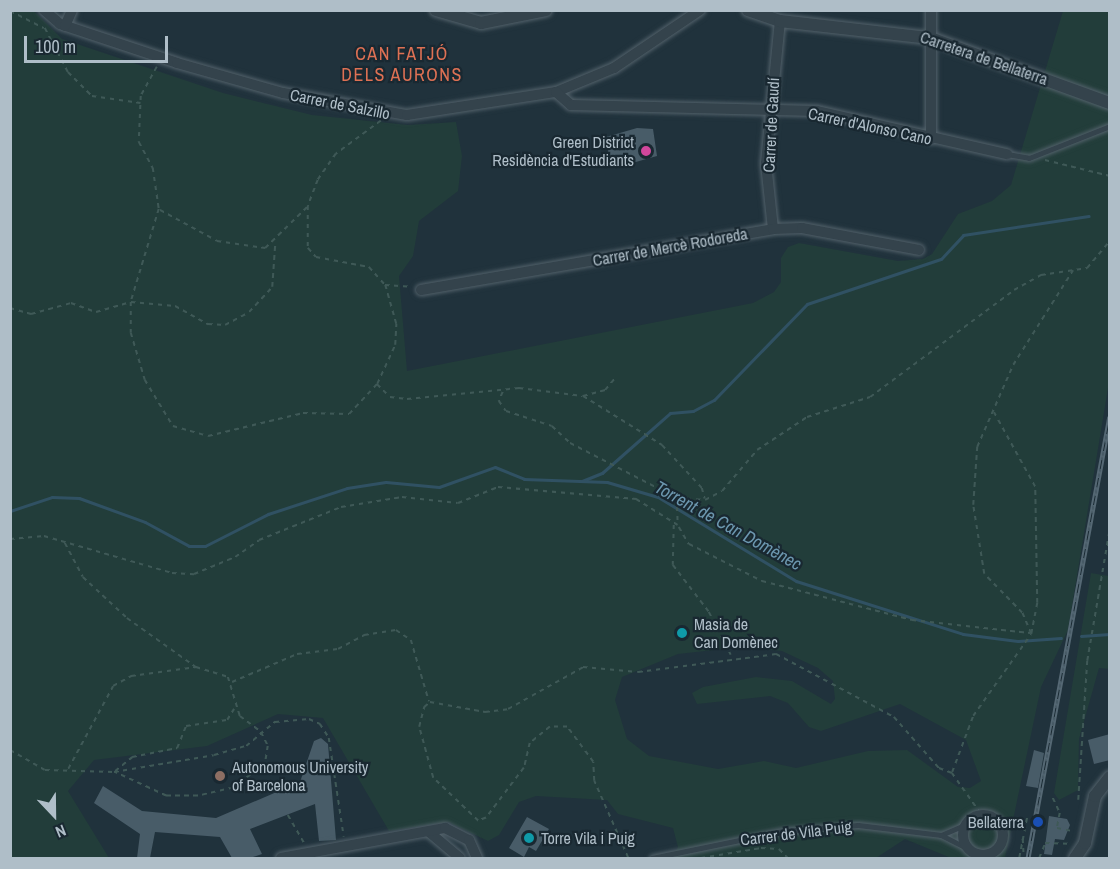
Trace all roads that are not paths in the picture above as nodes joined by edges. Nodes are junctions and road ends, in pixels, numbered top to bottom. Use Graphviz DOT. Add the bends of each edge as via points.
graph roads {
  1 [pos="44,10"];
  2 [pos="72,10"];
  3 [pos="436,10"];
  4 [pos="546,10"];
  5 [pos="700,10"];
  6 [pos="748,10"];
  7 [pos="931,10"];
  8 [pos="780,21"];
  9 [pos="62,25"];
  10 [pos="930,38"];
  11 [pos="556,92"];
  12 [pos="1110,103"];
  13 [pos="769,109"];
  14 [pos="1110,126"];
  15 [pos="931,139"];
  16 [pos="1007,154"];
  17 [pos="773,229"];
  18 [pos="919,250"];
  19 [pos="420,290"];
  20 [pos="1108,778"];
  21 [pos="967,825"];
  22 [pos="429,832"];
  23 [pos="941,835"];
  24 [pos="968,849"];
  25 [pos="455,856"];
  26 [pos="979,857"];
  27 [pos="280,858"];
  28 [pos="477,858"];
  29 [pos="652,858"];
  30 [pos="1075,858"];
  1 -- 9 [label="street, Carrer de Salzillo"];
  2 -- 9 [label="street"];
  3 -- 4 [label="street" via="481,23"];
  5 -- 11 [label="street, Carrer de Salzillo" via="614,68"];
  6 -- 8 [label="street, Carretera de Bellaterra"];
  7 -- 10 [label="street"];
  8 -- 10 [label="street, Carretera de Bellaterra"];
  8 -- 13 [label="street, Carrer de Gaudí"];
  9 -- 11 [label="street, Carrer de Salzillo" via="283,93 387,114"];
  10 -- 12 [label="street, Carretera de Bellaterra"];
  10 -- 15 [label="street"];
  11 -- 13 [label="street, Carrer d'Alonso Cano" via="571,105"];
  13 -- 15 [label="street, Carrer d'Alonso Cano" via="817,111"];
  13 -- 17 [label="street, Carrer de Gaudí" via="766,163"];
  14 -- 16 [label="lane, Carrer d'Alonso Cano" via="1029,158"];
  15 -- 16 [label="street, Carrer d'Alonso Cano"];
  17 -- 18 [label="street, Carrer de Mercè Rodoreda" via="802,228"];
  17 -- 19 [label="street, Carrer de Mercè Rodoreda"];
  20 -- 30 [label="street" via="1095,796 1085,843"];
  21 -- 23 [label="lane"];
  21 -- 24 [label="street"];
  21 -- 26 [label="street" via="981,814 993,816 1001,834 993,852"];
  22 -- 25 [label="street"];
  22 -- 27 [label="street"];
  22 -- 28 [label="street" via="445,828 461,833"];
  23 -- 24 [label="lane, Carrer de Vila Puig"];
  23 -- 29 [label="lane, Carrer de Vila Puig" via="902,828 822,826"];
  24 -- 26 [label="street"];
}
